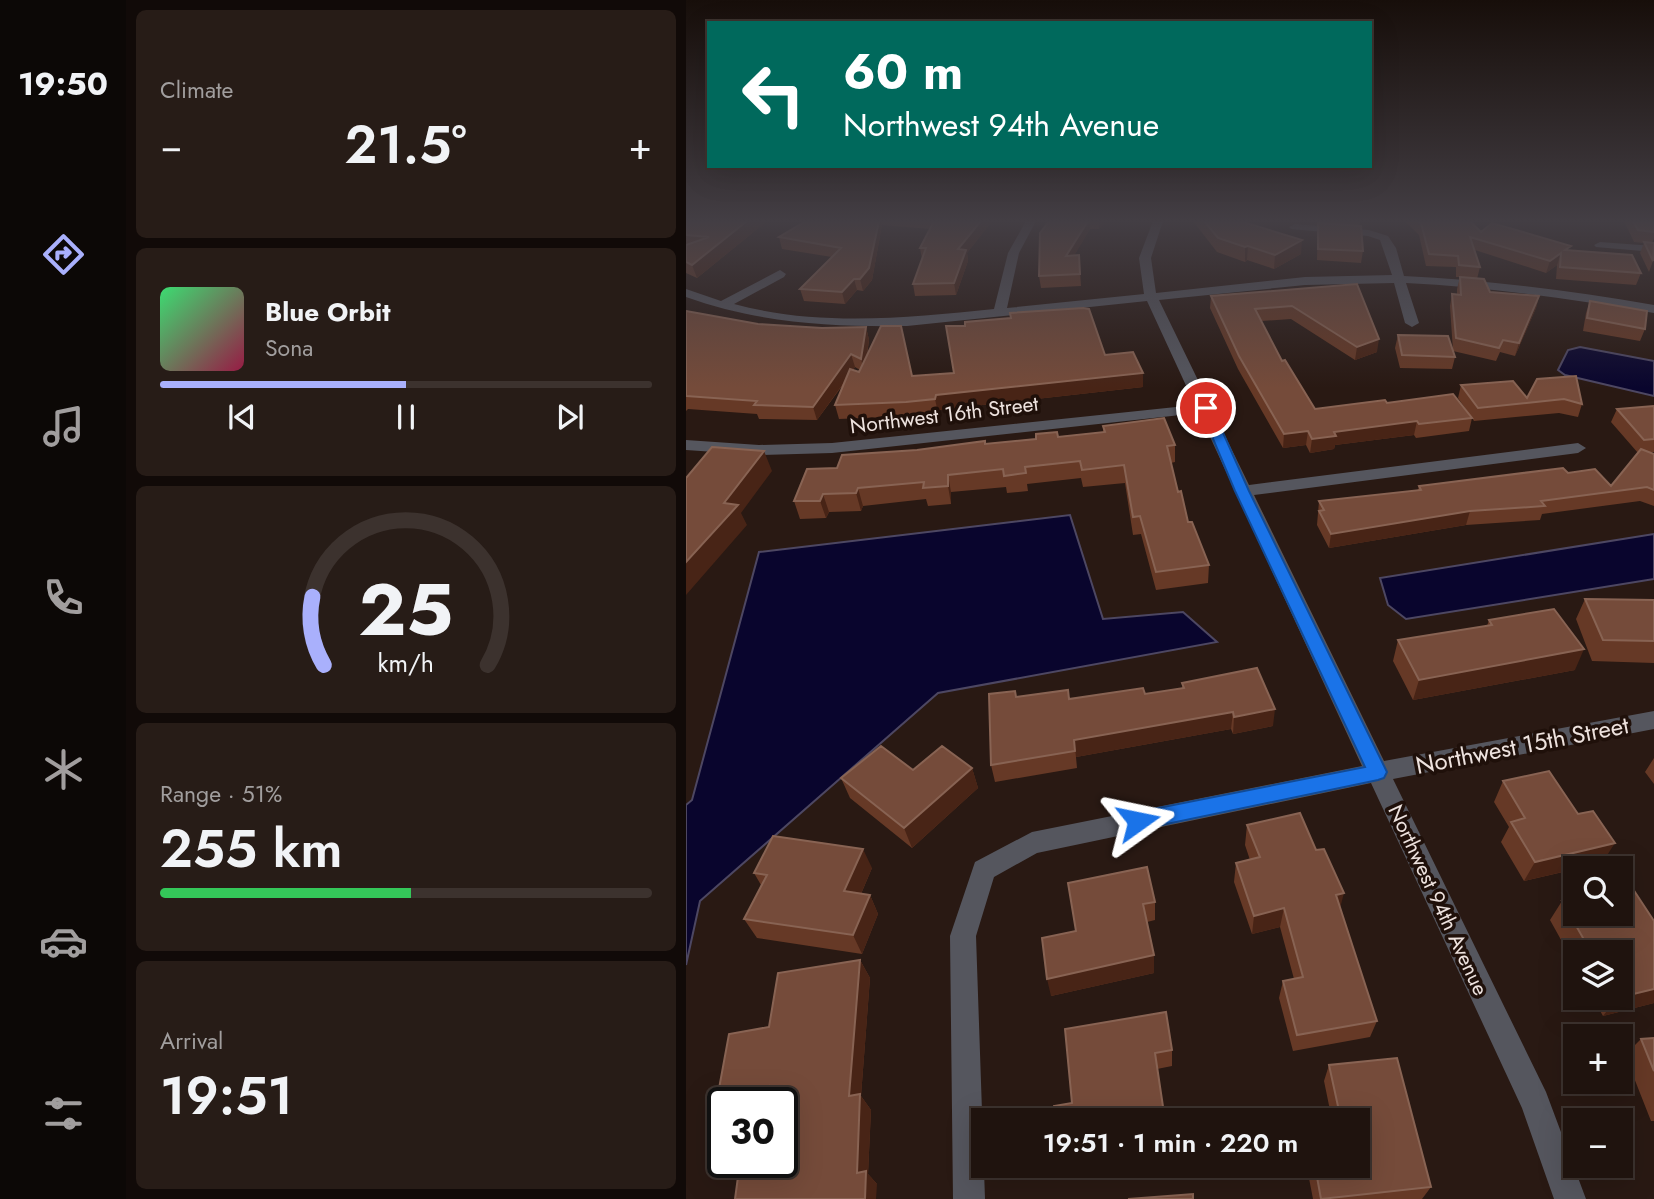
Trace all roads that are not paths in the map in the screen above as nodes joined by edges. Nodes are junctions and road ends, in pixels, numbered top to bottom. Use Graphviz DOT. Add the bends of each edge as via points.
graph roads {
  1 [pos="775,277"];
  2 [pos="1006,277"];
  3 [pos="1148,277"];
  4 [pos="1398,279"];
  5 [pos="686,293"];
  6 [pos="1150,295"];
  7 [pos="723,305"];
  8 [pos="1654,309"];
  9 [pos="1000,311"];
  10 [pos="1412,323"];
  11 [pos="1206,408"];
  12 [pos="688,448"];
  13 [pos="1577,448"];
  14 [pos="1242,491"];
  15 [pos="1654,720"];
  16 [pos="1378,772"];
  17 [pos="984,870"];
  18 [pos="969,1199"];
  19 [pos="1570,1199"];
  1 -- 7 [label="street"];
  2 -- 9 [label="street"];
  3 -- 6 [label="street, Northwest 94th Avenue"];
  4 -- 6 [label="street" via="1305,281"];
  4 -- 8 [label="street" via="1566,294"];
  4 -- 10 [label="street"];
  5 -- 7 [label="street"];
  6 -- 9 [label="street"];
  6 -- 11 [label="street, Northwest 94th Avenue"];
  7 -- 9 [label="street" via="765,316 845,323 907,322"];
  11 -- 12 [label="street, Northwest 16th Street" via="872,446 772,452"];
  11 -- 14 [label="street, Northwest 94th Avenue"];
  13 -- 14 [label="street"];
  14 -- 16 [label="street, Northwest 94th Avenue"];
  15 -- 16 [label="street, Northwest 15th Street"];
  16 -- 17 [label="street, Northwest 15th Street" via="1032,843"];
  16 -- 19 [label="street, Northwest 94th Avenue" via="1535,1103"];
  17 -- 18 [label="street" via="963,936"];
}
